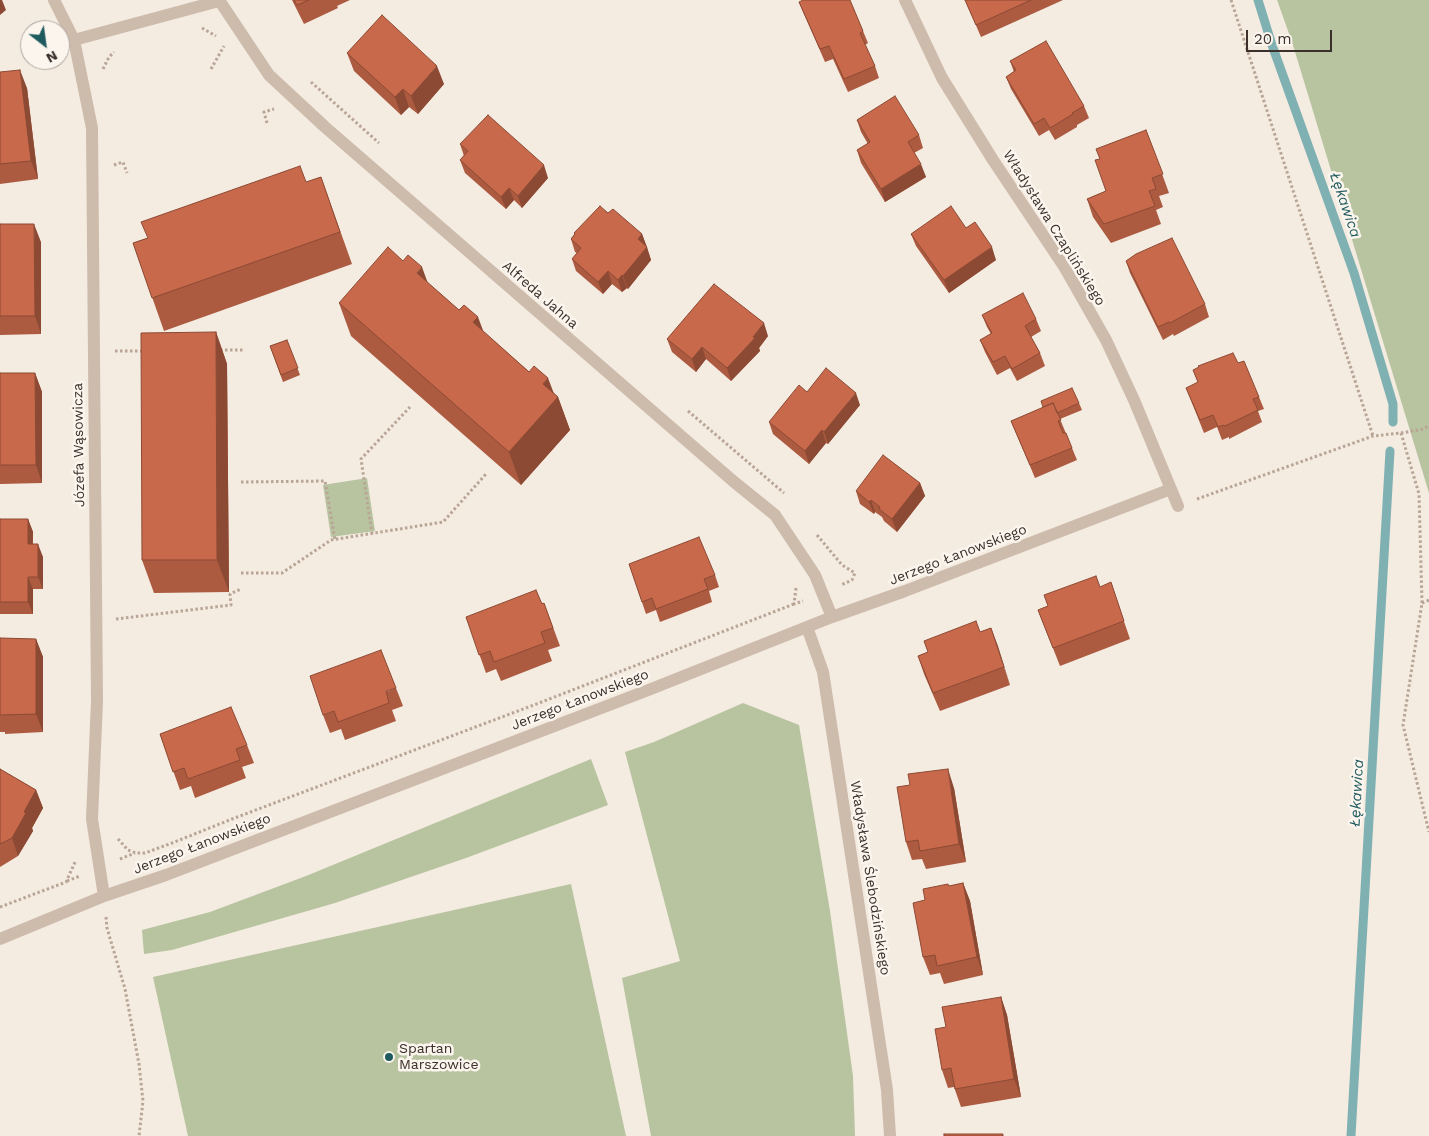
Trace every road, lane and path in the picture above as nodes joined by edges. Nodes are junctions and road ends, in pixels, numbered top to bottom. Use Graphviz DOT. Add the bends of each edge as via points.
graph roads {
  1 [pos="54,0"];
  2 [pos="905,0"];
  3 [pos="1231,0"];
  4 [pos="219,1"];
  5 [pos="199,26"];
  6 [pos="74,40"];
  7 [pos="224,46"];
  8 [pos="116,50"];
  9 [pos="228,52"];
  10 [pos="211,69"];
  11 [pos="102,71"];
  12 [pos="271,102"];
  13 [pos="267,123"];
  14 [pos="108,167"];
  15 [pos="127,173"];
  16 [pos="215,350"];
  17 [pos="244,350"];
  18 [pos="109,351"];
  19 [pos="148,351"];
  20 [pos="410,407"];
  21 [pos="1429,425"];
  22 [pos="1401,434"];
  23 [pos="1373,436"];
  24 [pos="486,474"];
  25 [pos="241,482"];
  26 [pos="1171,489"];
  27 [pos="1178,506"];
  28 [pos="372,534"];
  29 [pos="335,540"];
  30 [pos="241,573"];
  31 [pos="241,590"];
  32 [pos="1429,600"];
  33 [pos="1422,603"];
  34 [pos="794,604"];
  35 [pos="832,617"];
  36 [pos="110,620"];
  37 [pos="807,627"];
  38 [pos="1429,832"];
  39 [pos="114,833"];
  40 [pos="104,896"];
  41 [pos="0,939"];
  42 [pos="139,1136"];
  43 [pos="890,1136"];
  1 -- 6 [label="street, Józefa Wąsowicza"];
  2 -- 26 [label="street, Władysława Czaplińskiego" via="942,78 1065,268 1106,340"];
  3 -- 23 [label="path"];
  4 -- 6 [label="street"];
  4 -- 35 [label="street, Alfreda Jahna" via="269,75 325,127 688,444 775,515 815,575"];
  5 -- 7 [label="path"];
  6 -- 40 [label="street, Józefa Wąsowicza" via="92,128 97,700 92,819"];
  7 -- 9 [label="path"];
  7 -- 10 [label="path"];
  8 -- 11 [label="path"];
  12 -- 13 [label="path" via="277,108 264,112"];
  14 -- 15 [label="path" via="123,162"];
  16 -- 17 [label="path"];
  18 -- 19 [label="path"];
  20 -- 28 [label="path" via="361,459"];
  21 -- 22 [label="path"];
  22 -- 23 [label="path"];
  22 -- 33 [label="path" via="1419,494"];
  23 -- 27 [label="path"];
  24 -- 28 [label="path" via="443,522"];
  25 -- 29 [label="path" via="325,481"];
  26 -- 27 [label="street, Władysława Czaplińskiego"];
  26 -- 35 [label="street, Jerzego Łanowskiego"];
  28 -- 29 [label="path"];
  29 -- 30 [label="path" via="282,573"];
  31 -- 36 [label="path" via="230,594 231,605"];
  32 -- 33 [label="path"];
  33 -- 38 [label="path" via="1403,725"];
  34 -- 39 [label="path" via="154,850 145,853 128,850"];
  35 -- 37 [label="street, Jerzego Łanowskiego"];
  37 -- 40 [label="street, Jerzego Łanowskiego" via="166,875"];
  37 -- 43 [label="street, Władysława Ślebodzińskiego" via="823,672 884,1071"];
  40 -- 41 [label="street, Jerzego Łanowskiego"];
  40 -- 42 [label="path" via="107,928 125,989 139,1064 143,1101"];
}
